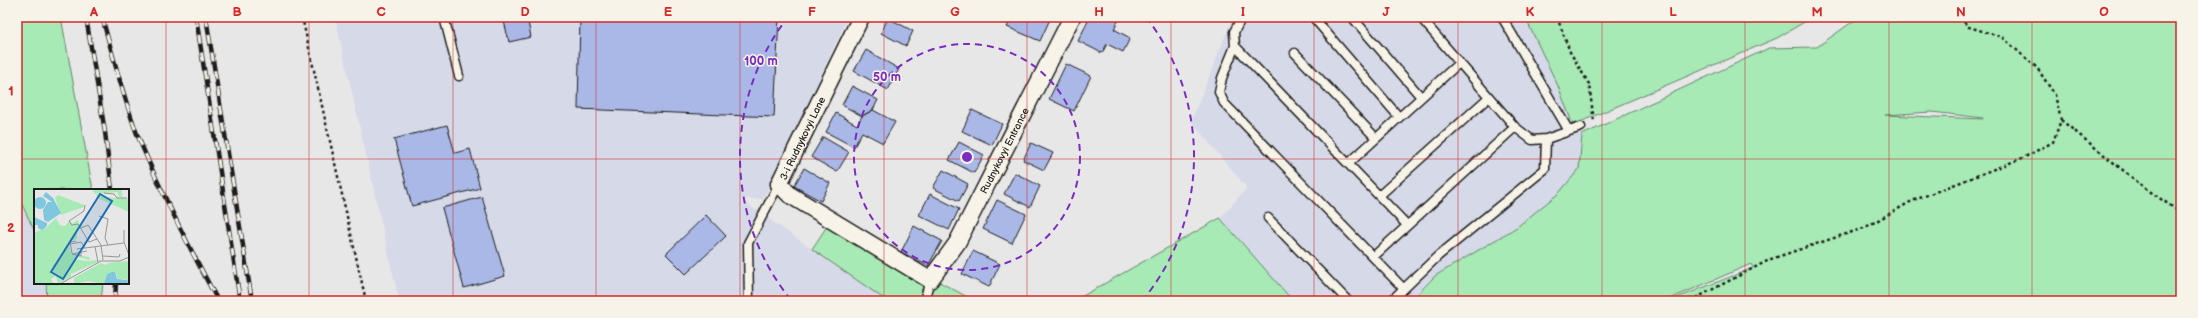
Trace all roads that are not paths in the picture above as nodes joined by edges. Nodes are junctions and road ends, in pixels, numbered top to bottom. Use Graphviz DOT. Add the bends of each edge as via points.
graph roads {
  1 [pos="444,17"];
  2 [pos="861,17"];
  3 [pos="1072,17"];
  4 [pos="1242,17"];
  5 [pos="1313,17"];
  6 [pos="1352,17"];
  7 [pos="1420,17"];
  8 [pos="1502,17"];
  9 [pos="1235,46"];
  10 [pos="1294,54"];
  11 [pos="1459,63"];
  12 [pos="459,76"];
  13 [pos="1421,97"];
  14 [pos="1489,97"];
  15 [pos="1399,117"];
  16 [pos="1515,127"];
  17 [pos="1581,127"];
  18 [pos="1569,131"];
  19 [pos="1376,138"];
  20 [pos="1546,139"];
  21 [pos="1348,164"];
  22 [pos="779,184"];
  23 [pos="1380,195"];
  24 [pos="1268,218"];
  25 [pos="1407,225"];
  26 [pos="1373,257"];
  27 [pos="930,280"];
  28 [pos="1403,288"];
  29 [pos="749,301"];
  30 [pos="924,301"];
  31 [pos="1348,301"];
  32 [pos="1391,301"];
  1 -- 12 [label="lane"];
  2 -- 22 [label="street, 3-i Rudnykovyi Lane"];
  3 -- 27 [label="street, Rudnykovyi Entrance" via="957,243"];
  4 -- 9 [label="lane" via="1234,32"];
  5 -- 15 [label="lane"];
  6 -- 13 [label="lane"];
  7 -- 11 [label="lane"];
  8 -- 18 [label="lane"];
  9 -- 21 [label="lane"];
  9 -- 26 [label="lane" via="1219,92 1224,103"];
  10 -- 19 [label="lane"];
  11 -- 13 [label="lane"];
  11 -- 14 [label="lane"];
  13 -- 15 [label="lane"];
  14 -- 16 [label="lane"];
  14 -- 23 [label="lane"];
  15 -- 19 [label="lane"];
  16 -- 20 [label="lane" via="1532,140"];
  16 -- 25 [label="lane"];
  17 -- 18 [label="lane"];
  18 -- 20 [label="lane"];
  19 -- 21 [label="lane"];
  20 -- 28 [label="lane" via="1544,169"];
  21 -- 23 [label="lane"];
  22 -- 27 [label="street, 3-i Rudnykovyi Lane" via="790,195"];
  22 -- 29 [label="lane" via="748,243"];
  23 -- 25 [label="lane"];
  24 -- 31 [label="lane"];
  25 -- 26 [label="lane"];
  26 -- 28 [label="lane"];
  27 -- 30 [label="lane"];
  28 -- 32 [label="lane"];
}
